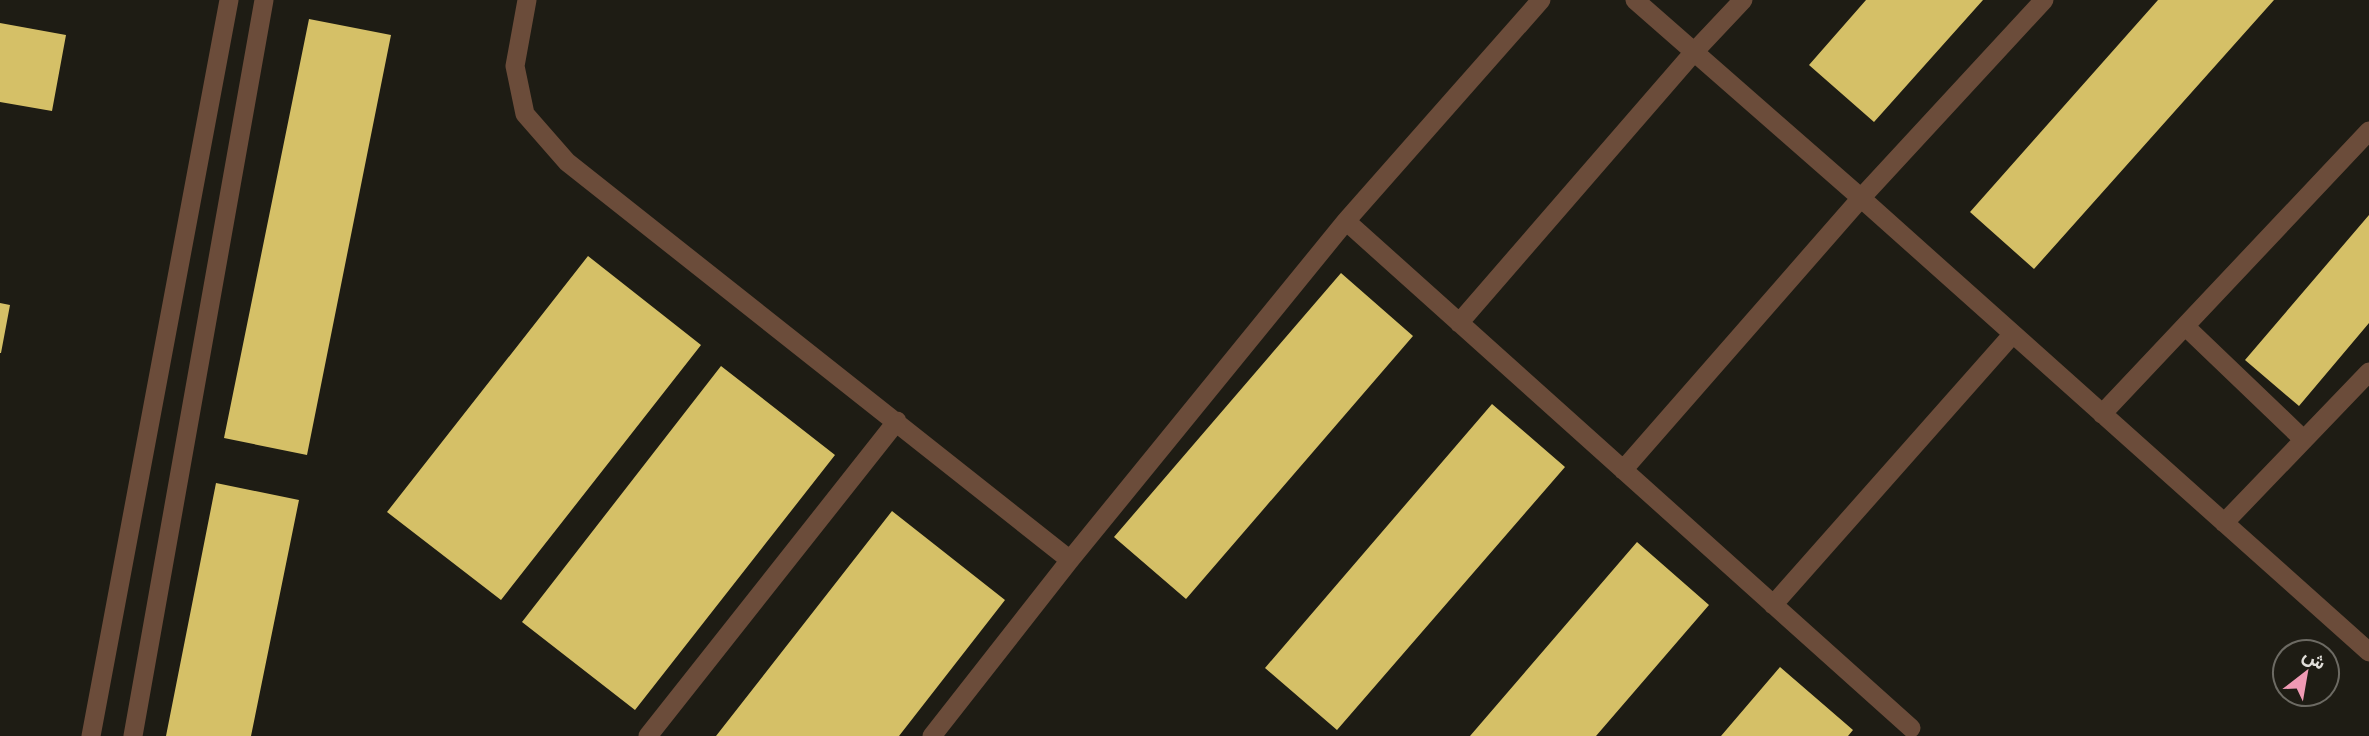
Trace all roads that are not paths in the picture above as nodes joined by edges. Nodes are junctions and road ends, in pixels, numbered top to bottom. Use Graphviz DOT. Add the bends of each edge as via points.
graph roads {
  1 [pos="229,0"];
  2 [pos="264,0"];
  3 [pos="527,0"];
  4 [pos="1541,0"];
  5 [pos="1635,0"];
  6 [pos="1743,0"];
  7 [pos="2044,0"];
  8 [pos="1695,52"];
  9 [pos="2369,131"];
  10 [pos="1861,198"];
  11 [pos="1346,221"];
  12 [pos="1459,323"];
  13 [pos="2185,326"];
  14 [pos="2012,335"];
  15 [pos="2369,372"];
  16 [pos="2102,414"];
  17 [pos="897,421"];
  18 [pos="2304,440"];
  19 [pos="1623,470"];
  20 [pos="2224,523"];
  21 [pos="1070,560"];
  22 [pos="1773,605"];
  23 [pos="2369,652"];
  24 [pos="1911,728"];
  25 [pos="91,736"];
  26 [pos="132,736"];
  27 [pos="648,736"];
  28 [pos="932,736"];
  1 -- 25 [label="lane"];
  2 -- 26 [label="lane"];
  3 -- 17 [label="lane" via="515,66 526,114 567,162"];
  4 -- 11 [label="lane"];
  5 -- 8 [label="lane"];
  6 -- 8 [label="lane"];
  7 -- 10 [label="lane"];
  8 -- 10 [label="lane"];
  8 -- 12 [label="lane"];
  9 -- 13 [label="lane"];
  10 -- 14 [label="lane"];
  10 -- 19 [label="lane"];
  11 -- 12 [label="lane"];
  11 -- 21 [label="lane"];
  12 -- 19 [label="lane"];
  13 -- 16 [label="lane"];
  13 -- 18 [label="lane"];
  14 -- 16 [label="lane"];
  14 -- 22 [label="lane"];
  15 -- 18 [label="lane"];
  16 -- 20 [label="lane"];
  17 -- 21 [label="lane"];
  17 -- 27 [label="lane"];
  18 -- 20 [label="lane"];
  19 -- 22 [label="lane"];
  20 -- 23 [label="lane"];
  21 -- 28 [label="lane"];
  22 -- 24 [label="lane"];
}
